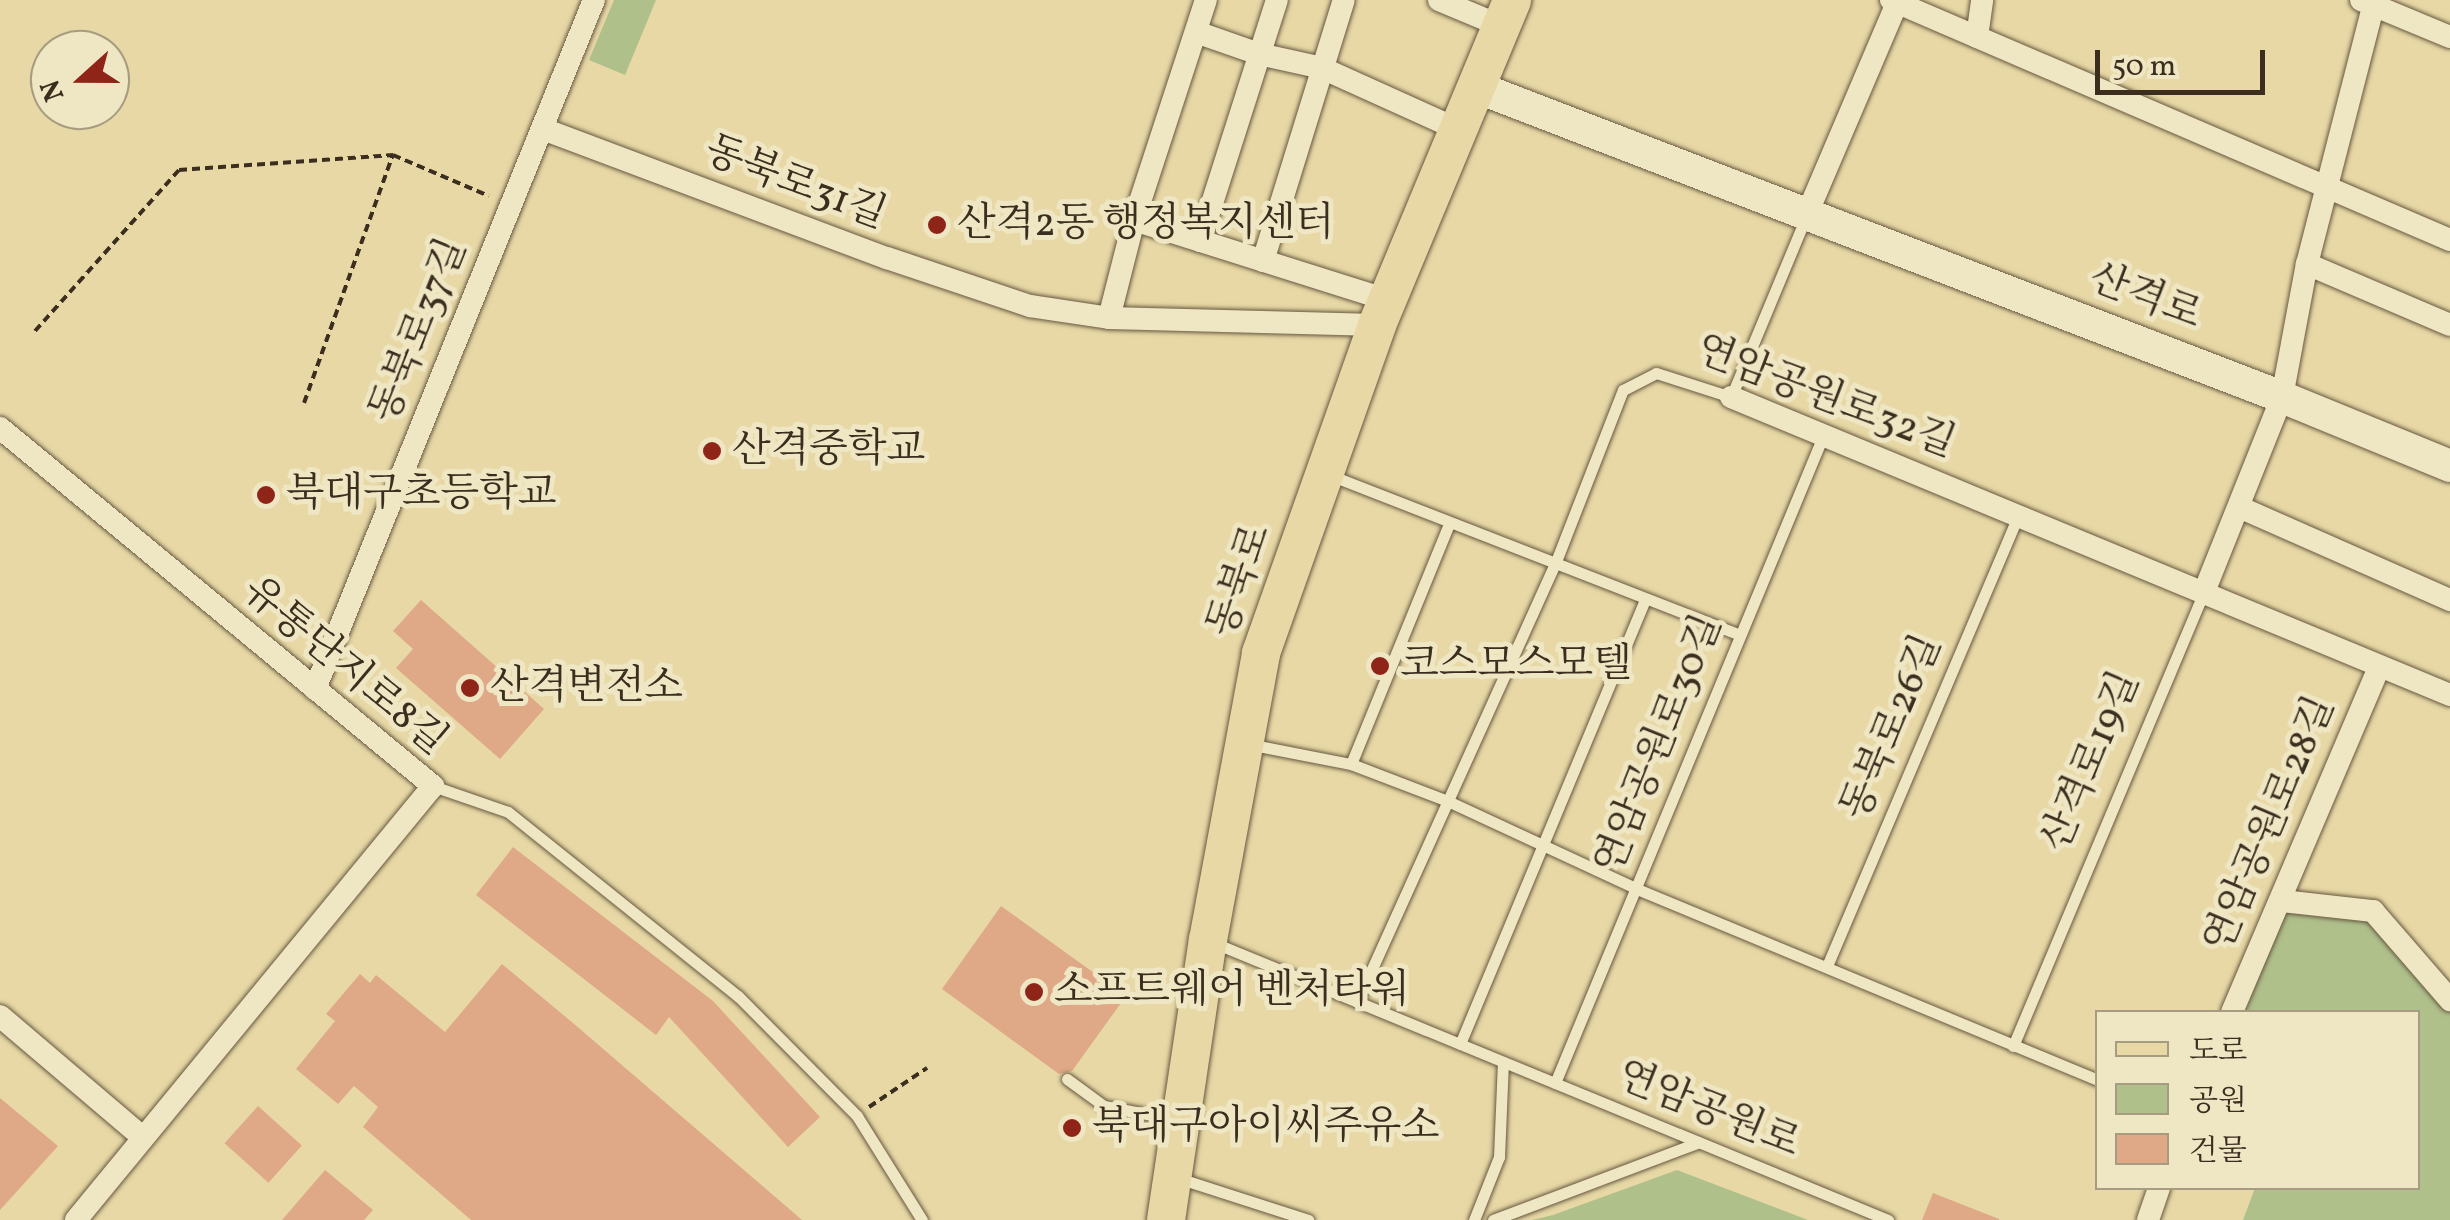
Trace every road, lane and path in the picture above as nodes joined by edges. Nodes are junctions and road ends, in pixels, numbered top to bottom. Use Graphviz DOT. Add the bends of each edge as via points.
graph roads {
  1 [pos="594,0"];
  2 [pos="1206,0"];
  3 [pos="1277,0"];
  4 [pos="1344,0"];
  5 [pos="1439,0"];
  6 [pos="1982,0"];
  7 [pos="1894,1"];
  8 [pos="2370,2"];
  9 [pos="1506,13"];
  10 [pos="1196,32"];
  11 [pos="1977,37"];
  12 [pos="2450,37"];
  13 [pos="1258,54"];
  14 [pos="1322,68"];
  15 [pos="1476,87"];
  16 [pos="543,128"];
  17 [pos="1458,128"];
  18 [pos="393,155"];
  19 [pos="2326,190"];
  20 [pos="512,206"];
  21 [pos="1807,214"];
  22 [pos="1134,220"];
  23 [pos="2450,240"];
  24 [pos="1200,242"];
  25 [pos="1263,261"];
  26 [pos="2307,264"];
  27 [pos="1382,313"];
  28 [pos="1109,318"];
  29 [pos="2450,325"];
  30 [pos="34,331"];
  31 [pos="1731,397"];
  32 [pos="2282,397"];
  33 [pos="304,403"];
  34 [pos="0,428"];
  35 [pos="1825,432"];
  36 [pos="2450,466"];
  37 [pos="1326,473"];
  38 [pos="2239,507"];
  39 [pos="2018,515"];
  40 [pos="1448,524"];
  41 [pos="1555,564"];
  42 [pos="2204,592"];
  43 [pos="2450,600"];
  44 [pos="1644,601"];
  45 [pos="1740,635"];
  46 [pos="2379,667"];
  47 [pos="315,690"];
  48 [pos="2450,695"];
  49 [pos="1248,744"];
  50 [pos="1351,764"];
  51 [pos="432,786"];
  52 [pos="1450,802"];
  53 [pos="1542,844"];
  54 [pos="1637,888"];
  55 [pos="2282,901"];
  56 [pos="1208,940"];
  57 [pos="1827,966"];
  58 [pos="2450,1000"];
  59 [pos="1357,1002"];
  60 [pos="2233,1010"];
  61 [pos="0,1016"];
  62 [pos="1460,1044"];
  63 [pos="2014,1046"];
  64 [pos="1503,1062"];
  65 [pos="927,1068"];
  66 [pos="1067,1079"];
  67 [pos="2095,1079"];
  68 [pos="1555,1083"];
  69 [pos="857,1116"];
  70 [pos="1180,1120"];
  71 [pos="142,1137"];
  72 [pos="1699,1142"];
  73 [pos="1170,1175"];
  74 [pos="2158,1190"];
  75 [pos="76,1220"];
  76 [pos="922,1220"];
  77 [pos="1166,1220"];
  78 [pos="1308,1220"];
  79 [pos="1474,1220"];
  80 [pos="1493,1220"];
  81 [pos="1888,1220"];
  82 [pos="2148,1220"];
  1 -- 16 [label="street, 동북로37길"];
  2 -- 10 [label="street"];
  3 -- 13 [label="street"];
  4 -- 14 [label="street"];
  5 -- 9 [label="street"];
  6 -- 11 [label="street"];
  7 -- 11 [label="street"];
  7 -- 21 [label="street"];
  8 -- 12 [label="street"];
  8 -- 19 [label="street, 산격로19길"];
  9 -- 15 [label="main road, 동북로"];
  10 -- 13 [label="street"];
  10 -- 22 [label="street"];
  11 -- 19 [label="street"];
  13 -- 14 [label="street"];
  13 -- 24 [label="street"];
  14 -- 17 [label="street"];
  14 -- 25 [label="street"];
  15 -- 17 [label="main road, 동북로"];
  15 -- 21 [label="street, 산격로"];
  16 -- 20 [label="street, 동북로37길"];
  16 -- 28 [label="street, 동북로31길" via="887,258 1030,306"];
  17 -- 27 [label="main road, 동북로"];
  18 -- 20 [label="path"];
  18 -- 30 [label="path" via="178,170"];
  18 -- 33 [label="path"];
  19 -- 23 [label="street"];
  19 -- 26 [label="street, 산격로19길"];
  20 -- 47 [label="street, 동북로37길"];
  21 -- 31 [label="lane"];
  21 -- 32 [label="street, 산격로"];
  22 -- 24 [label="street"];
  22 -- 28 [label="street"];
  24 -- 25 [label="street"];
  25 -- 27 [label="street"];
  26 -- 29 [label="street"];
  26 -- 32 [label="street, 산격로19길"];
  27 -- 28 [label="street, 동북로31길"];
  27 -- 37 [label="main road, 동북로"];
  31 -- 35 [label="street, 연암공원로32길"];
  31 -- 41 [label="lane, 연암공원로32길" via="1656,373 1623,390"];
  32 -- 36 [label="street, 산격로"];
  32 -- 38 [label="street, 산격로19길"];
  34 -- 47 [label="street, 유통단지로8길"];
  35 -- 39 [label="street, 연암공원로32길"];
  35 -- 45 [label="lane, 연암공원로30길"];
  37 -- 40 [label="lane"];
  37 -- 49 [label="main road, 동북로" via="1262,653"];
  38 -- 42 [label="street, 산격로19길"];
  38 -- 43 [label="street"];
  39 -- 42 [label="street, 연암공원로32길"];
  39 -- 57 [label="lane, 동북로26길"];
  40 -- 41 [label="lane"];
  40 -- 50 [label="lane"];
  41 -- 44 [label="lane"];
  41 -- 52 [label="lane, 연암공원로32길"];
  42 -- 46 [label="street, 연암공원로32길"];
  42 -- 63 [label="lane, 산격로19길"];
  44 -- 45 [label="lane"];
  44 -- 53 [label="lane"];
  45 -- 54 [label="lane, 연암공원로30길"];
  46 -- 48 [label="street, 연암공원로32길"];
  46 -- 55 [label="street, 연암공원로28길"];
  47 -- 51 [label="street, 유통단지로8길"];
  49 -- 50 [label="lane"];
  49 -- 56 [label="main road, 동북로"];
  50 -- 52 [label="lane"];
  51 -- 69 [label="lane" via="508,812 738,996"];
  51 -- 71 [label="street, 유통단지로8길"];
  52 -- 53 [label="lane"];
  52 -- 59 [label="lane, 연암공원로32길"];
  53 -- 54 [label="lane"];
  53 -- 62 [label="lane"];
  54 -- 57 [label="lane"];
  54 -- 68 [label="lane, 연암공원로30길"];
  55 -- 58 [label="street" via="2373,910"];
  55 -- 60 [label="street, 연암공원로28길"];
  56 -- 59 [label="lane, 연암공원로"];
  56 -- 70 [label="main road, 동북로"];
  57 -- 63 [label="lane"];
  59 -- 62 [label="lane, 연암공원로"];
  61 -- 71 [label="street"];
  62 -- 64 [label="lane, 연암공원로"];
  63 -- 67 [label="lane"];
  64 -- 68 [label="lane, 연암공원로"];
  64 -- 79 [label="lane" via="1499,1157"];
  65 -- 69 [label="path"];
  66 -- 70 [label="lane" via="1104,1106"];
  68 -- 72 [label="lane, 연암공원로"];
  69 -- 76 [label="lane"];
  70 -- 73 [label="main road, 동북로"];
  71 -- 75 [label="street, 유통단지로8길"];
  72 -- 80 [label="lane"];
  72 -- 81 [label="lane, 연암공원로"];
  73 -- 77 [label="main road, 동북로"];
  73 -- 78 [label="lane"];
  74 -- 82 [label="street"];
}
